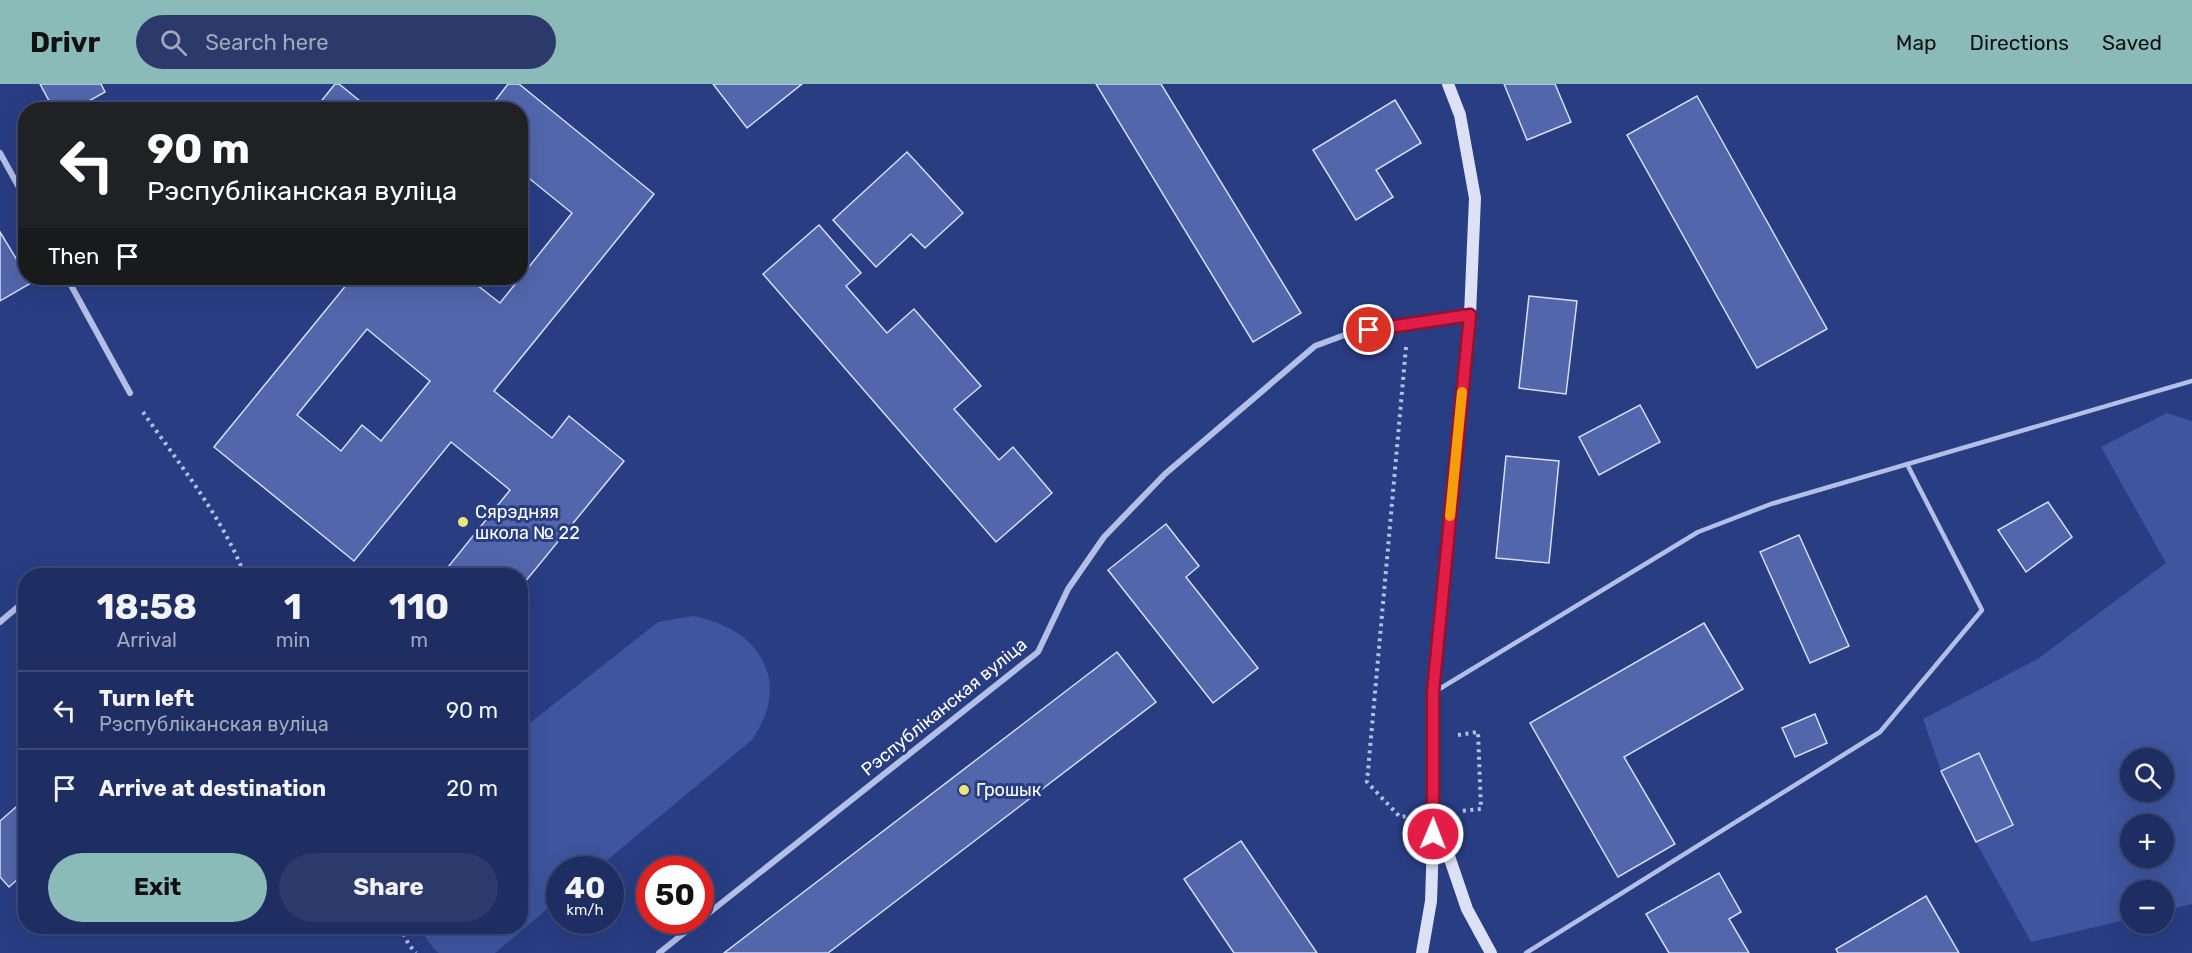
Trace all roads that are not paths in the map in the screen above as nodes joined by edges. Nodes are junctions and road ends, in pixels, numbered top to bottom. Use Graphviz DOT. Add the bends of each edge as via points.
graph roads {
  1 [pos="1448,84"];
  2 [pos="0,153"];
  3 [pos="18,186"];
  4 [pos="71,285"];
  5 [pos="1470,315"];
  6 [pos="2192,381"];
  7 [pos="130,393"];
  8 [pos="1907,464"];
  9 [pos="18,607"];
  10 [pos="0,622"];
  11 [pos="1433,692"];
  12 [pos="1434,812"];
  13 [pos="714,909"];
  14 [pos="683,934"];
  15 [pos="659,953"];
  16 [pos="1422,953"];
  17 [pos="1491,953"];
  18 [pos="1526,953"];
  1 -- 5 [label="main road" via="1460,116 1475,198"];
  2 -- 3 [label="street"];
  4 -- 7 [label="street"];
  5 -- 11 [label="main road"];
  5 -- 13 [label="street, Рэспубліканская вуліца" via="1350,333 1315,346 1166,474 1104,537 1068,589 1038,652"];
  6 -- 8 [label="lane"];
  8 -- 11 [label="lane" via="1771,504 1698,532"];
  8 -- 18 [label="lane" via="1982,610 1880,732"];
  9 -- 10 [label="street"];
  11 -- 12 [label="main road"];
  12 -- 16 [label="main road" via="1431,901"];
  12 -- 17 [label="main road" via="1467,909"];
  14 -- 15 [label="street, Рэспубліканская вуліца"];
}
